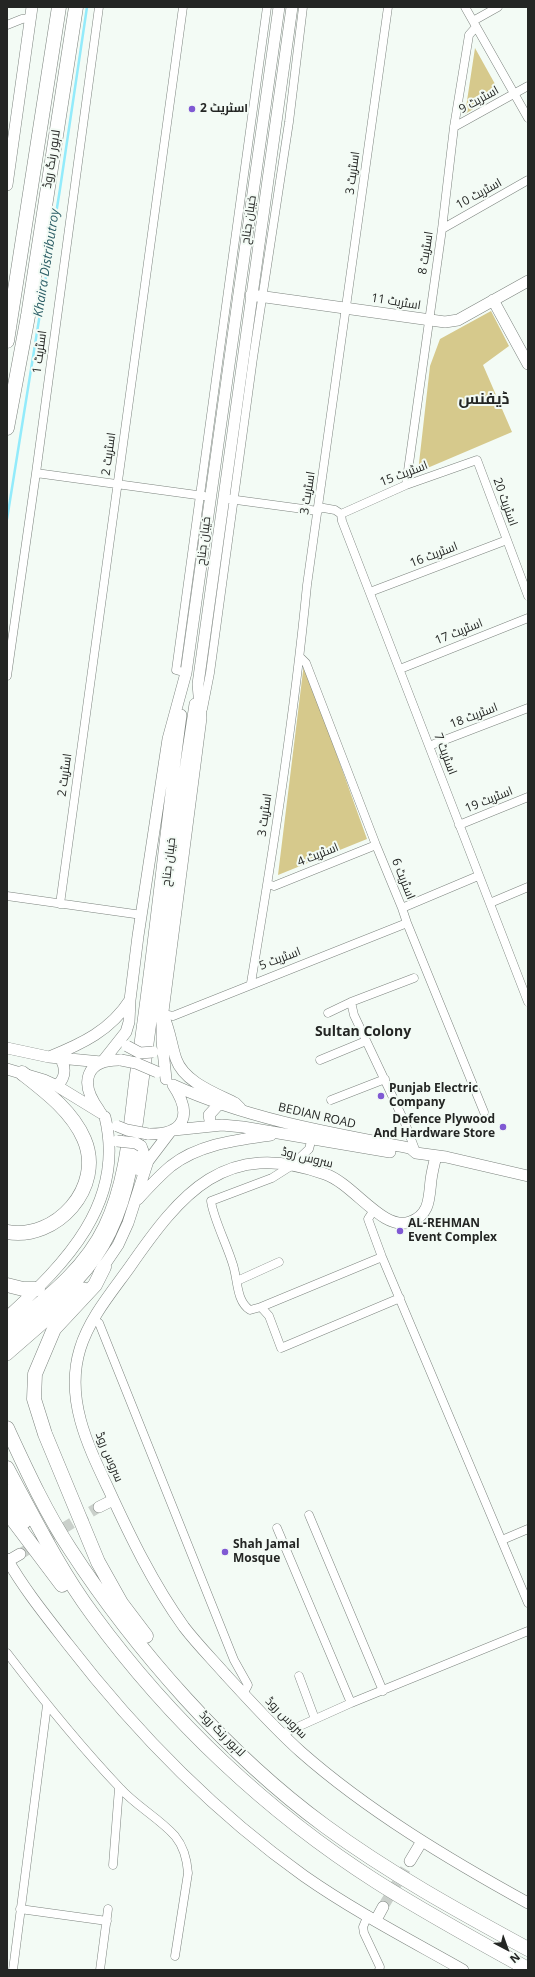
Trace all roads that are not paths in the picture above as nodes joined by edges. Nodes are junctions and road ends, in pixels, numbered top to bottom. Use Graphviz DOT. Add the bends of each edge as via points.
graph roads {
  1 [pos="59,7"];
  2 [pos="76,7"];
  3 [pos="99,7"];
  4 [pos="183,7"];
  5 [pos="267,7"];
  6 [pos="279,7"];
  7 [pos="292,7"];
  8 [pos="303,7"];
  9 [pos="388,7"];
  10 [pos="465,7"];
  11 [pos="498,7"];
  12 [pos="32,13"];
  13 [pos="475,24"];
  14 [pos="7,26"];
  15 [pos="528,86"];
  16 [pos="514,94"];
  17 [pos="528,118"];
  18 [pos="454,127"];
  19 [pos="528,180"];
  20 [pos="7,185"];
  21 [pos="442,229"];
  22 [pos="528,281"];
  23 [pos="257,296"];
  24 [pos="493,300"];
  25 [pos="346,308"];
  26 [pos="428,320"];
  27 [pos="7,341"];
  28 [pos="528,364"];
  29 [pos="7,428"];
  30 [pos="477,460"];
  31 [pos="36,473"];
  32 [pos="117,484"];
  33 [pos="406,485"];
  34 [pos="205,496"];
  35 [pos="228,498"];
  36 [pos="318,509"];
  37 [pos="341,514"];
  38 [pos="507,540"];
  39 [pos="370,592"];
  40 [pos="528,596"];
  41 [pos="528,618"];
  42 [pos="300,657"];
  43 [pos="400,669"];
  44 [pos="186,673"];
  45 [pos="7,676"];
  46 [pos="198,684"];
  47 [pos="528,708"];
  48 [pos="201,718"];
  49 [pos="429,746"];
  50 [pos="528,797"];
  51 [pos="459,825"];
  52 [pos="376,844"];
  53 [pos="478,876"];
  54 [pos="268,884"];
  55 [pos="528,887"];
  56 [pos="7,896"];
  57 [pos="490,903"];
  58 [pos="60,904"];
  59 [pos="402,908"];
  60 [pos="142,915"];
  61 [pos="407,923"];
  62 [pos="414,978"];
  63 [pos="251,983"];
  64 [pos="130,1000"];
  65 [pos="351,1002"];
  66 [pos="528,1002"];
  67 [pos="328,1013"];
  68 [pos="162,1016"];
  69 [pos="126,1032"];
  70 [pos="366,1041"];
  71 [pos="7,1048"];
  72 [pos="55,1058"];
  73 [pos="320,1060"];
  74 [pos="102,1062"];
  75 [pos="7,1068"];
  76 [pos="22,1073"];
  77 [pos="384,1079"];
  78 [pos="170,1082"];
  79 [pos="58,1086"];
  80 [pos="331,1100"];
  81 [pos="219,1104"];
  82 [pos="242,1110"];
  83 [pos="484,1112"];
  84 [pos="103,1115"];
  85 [pos="211,1126"];
  86 [pos="172,1131"];
  87 [pos="284,1133"];
  88 [pos="313,1134"];
  89 [pos="416,1153"];
  90 [pos="436,1156"];
  91 [pos="291,1166"];
  92 [pos="528,1176"];
  93 [pos="140,1188"];
  94 [pos="102,1192"];
  95 [pos="136,1201"];
  96 [pos="374,1210"];
  97 [pos="7,1232"];
  98 [pos="382,1257"];
  99 [pos="279,1262"];
  100 [pos="104,1267"];
  101 [pos="237,1281"];
  102 [pos="7,1285"];
  103 [pos="38,1289"];
  104 [pos="400,1298"];
  105 [pos="261,1307"];
  106 [pos="7,1317"];
  107 [pos="93,1319"];
  108 [pos="7,1329"];
  109 [pos="7,1343"];
  110 [pos="7,1355"];
  111 [pos="7,1428"];
  112 [pos="7,1468"];
  113 [pos="7,1492"];
  114 [pos="113,1500"];
  115 [pos="99,1507"];
  116 [pos="7,1512"];
  117 [pos="309,1515"];
  118 [pos="277,1528"];
  119 [pos="528,1529"];
  120 [pos="502,1540"];
  121 [pos="33,1545"];
  122 [pos="20,1554"];
  123 [pos="8,1560"];
  124 [pos="528,1603"];
  125 [pos="92,1614"];
  126 [pos="528,1631"];
  127 [pos="7,1653"];
  128 [pos="299,1676"];
  129 [pos="383,1691"];
  130 [pos="183,1694"];
  131 [pos="243,1694"];
  132 [pos="351,1704"];
  133 [pos="46,1705"];
  134 [pos="315,1719"];
  135 [pos="282,1734"];
  136 [pos="119,1788"];
  137 [pos="422,1841"];
  138 [pos="410,1861"];
  139 [pos="113,1865"];
  140 [pos="528,1903"];
  141 [pos="383,1907"];
  142 [pos="20,1909"];
  143 [pos="108,1909"];
  144 [pos="372,1917"];
  145 [pos="107,1921"];
  146 [pos="528,1949"];
  147 [pos="175,1956"];
  148 [pos="528,1969"];
  149 [pos="13,1970"];
  150 [pos="100,1970"];
  151 [pos="379,1970"];
  152 [pos="463,1970"];
  1 -- 27 [label="highway, لاہور رنگ روڈ"];
  2 -- 29 [label="highway, لاہور رنگ روڈ" via="28,316"];
  3 -- 31 [label="street, اسٹریٹ 1"];
  4 -- 32 [label="street, اسٹریٹ 2"];
  5 -- 34 [label="street"];
  6 -- 34 [label="main road, خیبان جناح"];
  7 -- 23 [label="main road, خیبان جناح"];
  8 -- 23 [label="street" via="289,122"];
  9 -- 25 [label="street, اسٹریٹ 3"];
  10 -- 13 [label="street"];
  11 -- 13 [label="street"];
  12 -- 14 [label="street"];
  12 -- 20 [label="main road"];
  13 -- 16 [label="street"];
  13 -- 18 [label="street, اسٹریٹ 8" via="469,35"];
  15 -- 16 [label="street"];
  16 -- 17 [label="street"];
  16 -- 18 [label="street, اسٹریٹ 9"];
  18 -- 21 [label="street, اسٹریٹ 8"];
  19 -- 21 [label="street, اسٹریٹ 10"];
  21 -- 26 [label="street, اسٹریٹ 8"];
  22 -- 24 [label="main road, اسٹریٹ 11"];
  23 -- 25 [label="main road, اسٹریٹ 11"];
  23 -- 35 [label="main road, خیبان جناح"];
  24 -- 26 [label="main road, اسٹریٹ 11" via="458,320"];
  24 -- 28 [label="main road"];
  25 -- 26 [label="main road, اسٹریٹ 11"];
  25 -- 36 [label="street, اسٹریٹ 3"];
  26 -- 33 [label="street, اسٹریٹ 8"];
  30 -- 33 [label="street, اسٹریٹ 15"];
  30 -- 38 [label="street, اسٹریٹ 20"];
  31 -- 32 [label="street"];
  31 -- 45 [label="street, اسٹریٹ 1"];
  32 -- 34 [label="street"];
  32 -- 58 [label="street, اسٹریٹ 2"];
  33 -- 37 [label="street, اسٹریٹ 15"];
  34 -- 44 [label="main road, خیبان جناح"];
  35 -- 36 [label="street"];
  35 -- 46 [label="main road, خیبان جناح"];
  35 -- 48 [label="street" via="210,674"];
  36 -- 37 [label="street" via="335,510"];
  36 -- 42 [label="street, اسٹریٹ 3"];
  37 -- 39 [label="street, اسٹریٹ 7"];
  38 -- 39 [label="street, اسٹریٹ 16"];
  38 -- 40 [label="street, اسٹریٹ 20"];
  39 -- 43 [label="street, اسٹریٹ 7"];
  41 -- 43 [label="street, اسٹریٹ 17"];
  42 -- 52 [label="street, اسٹریٹ 6" via="306,663"];
  42 -- 54 [label="street, اسٹریٹ 3"];
  43 -- 49 [label="street, اسٹریٹ 7"];
  44 -- 60 [label="main road, خیبان جناح" via="168,739"];
  44 -- 108 [label="main road" via="141,1041 117,1192 104,1226 78,1265"];
  46 -- 48 [label="main road, خیبان جناح"];
  46 -- 109 [label="main road" via="126,1194 109,1236 91,1265 72,1286"];
  47 -- 49 [label="street, اسٹریٹ 18"];
  48 -- 68 [label="main road, خیبان جناح"];
  49 -- 51 [label="street, اسٹریٹ 7"];
  50 -- 51 [label="street, اسٹریٹ 19"];
  51 -- 53 [label="street, اسٹریٹ 7"];
  52 -- 54 [label="street, اسٹریٹ 4" via="274,886"];
  52 -- 59 [label="street, اسٹریٹ 6"];
  53 -- 57 [label="street, اسٹریٹ 7"];
  53 -- 59 [label="street"];
  54 -- 63 [label="street, اسٹریٹ 3"];
  55 -- 57 [label="street"];
  56 -- 58 [label="street"];
  57 -- 66 [label="street, اسٹریٹ 7"];
  58 -- 60 [label="street"];
  59 -- 61 [label="street, اسٹریٹ 6"];
  60 -- 64 [label="main road, خیبان جناح"];
  61 -- 63 [label="street, اسٹریٹ 5"];
  61 -- 83 [label="street, اسٹریٹ 6"];
  62 -- 65 [label="street"];
  63 -- 68 [label="street, اسٹریٹ 5" via="173,1016"];
  64 -- 69 [label="main road, خیبان جناح"];
  64 -- 72 [label="main road" via="113,1021 93,1037"];
  65 -- 67 [label="street"];
  65 -- 70 [label="street"];
  68 -- 69 [label="main road, bridge" via="158,1024 157,1046 153,1052 140,1053 127,1046"];
  68 -- 78 [label="main road, خیبان جناح" via="162,1041"];
  68 -- 82 [label="main road" via="170,1030 176,1059 182,1071 195,1081 235,1102"];
  69 -- 74 [label="main road, خیبان جناح"];
  70 -- 73 [label="street"];
  70 -- 77 [label="street"];
  71 -- 72 [label="main road"];
  72 -- 74 [label="main road"];
  72 -- 79 [label="main road" via="64,1065 65,1072"];
  74 -- 78 [label="main road, bridge" via="121,1060 143,1065"];
  74 -- 84 [label="main road" via="90,1073 87,1084 92,1099"];
  75 -- 76 [label="main road"];
  76 -- 79 [label="main road"];
  76 -- 97 [label="highway" via="59,1104 80,1130 87,1148 88,1168 82,1192 62,1217 39,1230 22,1234"];
  77 -- 80 [label="street"];
  77 -- 89 [label="street"];
  78 -- 81 [label="main road, BEDIAN ROAD"];
  78 -- 86 [label="main road" via="181,1098 184,1109 180,1124"];
  79 -- 84 [label="main road"];
  81 -- 82 [label="main road, BEDIAN ROAD"];
  81 -- 85 [label="main road" via="208,1115"];
  82 -- 88 [label="main road, BEDIAN ROAD"];
  84 -- 86 [label="main road, bridge" via="117,1126 132,1132 148,1134"];
  84 -- 94 [label="main road" via="110,1142 109,1166"];
  85 -- 86 [label="main road"];
  85 -- 87 [label="main road" via="243,1127"];
  86 -- 93 [label="main road" via="150,1157 143,1172"];
  87 -- 88 [label="main road"];
  87 -- 95 [label="main road" via="204,1148 185,1157 161,1175"];
  88 -- 89 [label="main road, BEDIAN ROAD" via="410,1148"];
  88 -- 91 [label="street" via="309,1149"];
  89 -- 90 [label="main road, BEDIAN ROAD"];
  90 -- 92 [label="main road, BEDIAN ROAD"];
  90 -- 96 [label="main road, سروس روڈ" via="430,1202 422,1214 411,1222 397,1224 388,1221"];
  91 -- 96 [label="main road, سروس روڈ" via="336,1179 354,1191"];
  91 -- 101 [label="street" via="272,1178 211,1201"];
  91 -- 107 [label="main road, سروس روڈ" via="264,1163 238,1167 192,1190 164,1220"];
  93 -- 94 [label="main road, bridge" via="138,1177 143,1151 141,1146 117,1141 114,1144 109,1182"];
  93 -- 95 [label="main road"];
  94 -- 103 [label="main road" via="94,1215 80,1239 65,1260"];
  95 -- 100 [label="main road" via="122,1236"];
  96 -- 98 [label="street" via="368,1219"];
  98 -- 104 [label="street"];
  98 -- 105 [label="street"];
  99 -- 101 [label="street"];
  100 -- 110 [label="main road" via="78,1294"];
  100 -- 130 [label="highway" via="95,1285 54,1329 39,1362 34,1386 36,1410 98,1562 121,1602"];
  101 -- 105 [label="street" via="238,1293 245,1306 250,1310"];
  102 -- 103 [label="highway" via="22,1289"];
  103 -- 106 [label="main road"];
  104 -- 105 [label="street" via="281,1348 269,1316"];
  104 -- 120 [label="street"];
  107 -- 114 [label="main road, سروس روڈ" via="83,1339 77,1361 75,1397 78,1415"];
  107 -- 131 [label="street" via="99,1323 234,1660 248,1685"];
  111 -- 130 [label="highway, لاہور رنگ روڈ" via="69,1547 135,1638"];
  112 -- 125 [label="highway, لاہور رنگ روڈ" via="60,1566"];
  113 -- 121 [label="highway"];
  114 -- 115 [label="main road"];
  114 -- 131 [label="main road, سروس روڈ" via="138,1553 174,1611"];
  116 -- 121 [label="highway"];
  117 -- 129 [label="street"];
  118 -- 132 [label="street"];
  119 -- 120 [label="street"];
  120 -- 124 [label="street"];
  121 -- 125 [label="highway" via="71,1597"];
  122 -- 123 [label="main road"];
  123 -- 144 [label="main road" via="56,1630 100,1685 182,1772 211,1800 287,1863"];
  125 -- 148 [label="highway, لاہور رنگ روڈ" via="181,1720 259,1794 337,1855 377,1882"];
  126 -- 129 [label="street"];
  127 -- 133 [label="street"];
  128 -- 134 [label="street"];
  129 -- 132 [label="street"];
  130 -- 146 [label="highway, لاہور رنگ روڈ" via="268,1779 323,1825 410,1883"];
  131 -- 135 [label="main road, سروس روڈ"];
  132 -- 134 [label="street"];
  133 -- 136 [label="street"];
  133 -- 142 [label="street"];
  134 -- 135 [label="street"];
  135 -- 137 [label="main road, سروس روڈ" via="303,1754 363,1800"];
  136 -- 139 [label="street"];
  136 -- 147 [label="street" via="175,1836 187,1858 188,1872"];
  137 -- 138 [label="main road"];
  137 -- 140 [label="main road, سروس روڈ"];
  141 -- 144 [label="main road"];
  142 -- 145 [label="street"];
  142 -- 149 [label="street"];
  143 -- 145 [label="street"];
  144 -- 151 [label="street" via="363,1927"];
  144 -- 152 [label="main road"];
  145 -- 150 [label="street"];
}
